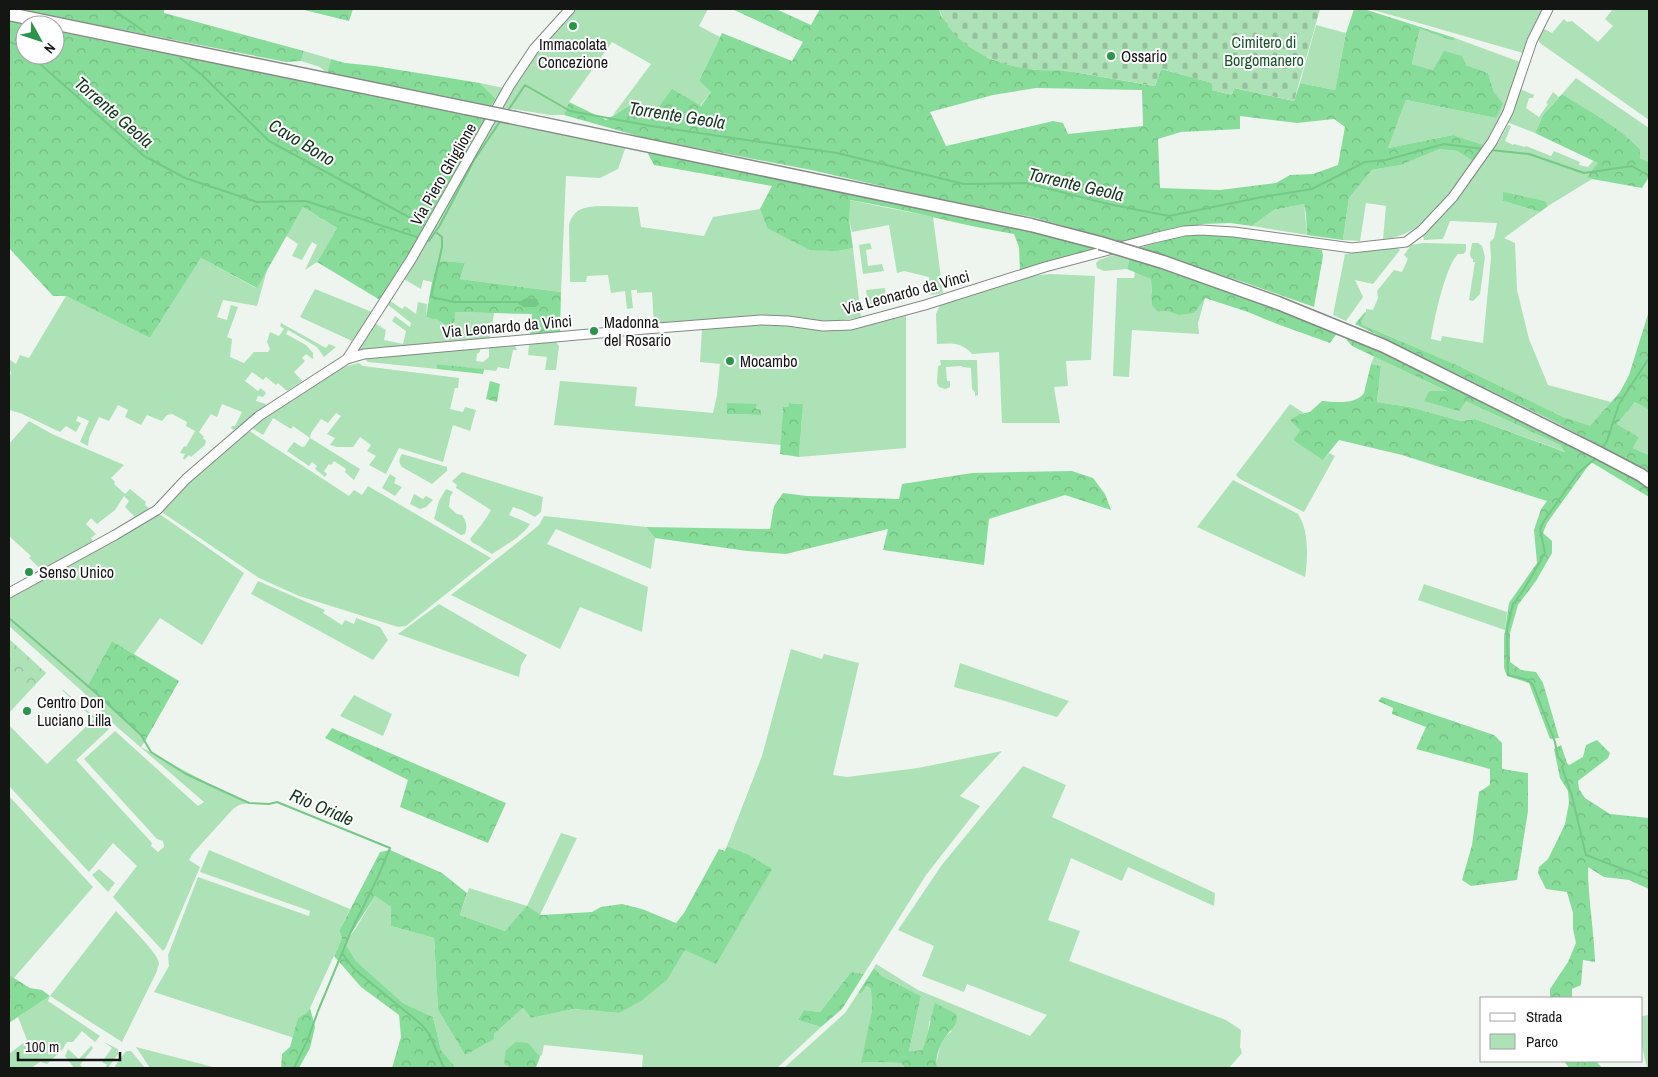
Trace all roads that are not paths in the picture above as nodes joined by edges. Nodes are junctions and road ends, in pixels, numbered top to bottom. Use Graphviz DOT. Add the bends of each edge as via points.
graph roads {
  1 [pos="570,9"];
  2 [pos="1548,9"];
  3 [pos="9,14"];
  4 [pos="347,359"];
  5 [pos="1649,481"];
  6 [pos="9,593"];
  1 -- 4 [label="street, Via Piero Ghiglione" via="534,49 510,85 412,258"];
  2 -- 4 [label="street, Via Leonardo da Vinci" via="1532,41 1508,112 1488,149 1453,197 1422,230 1399,243 1352,248 1234,232 1184,231 1045,267 852,325 751,321 384,352"];
  3 -- 5 [label="highway, bridge" via="1021,222 1100,243 1163,262 1312,316 1384,346"];
  4 -- 6 [label="street, Via Leonardo da Vinci" via="259,416 186,479 157,510"];
}
